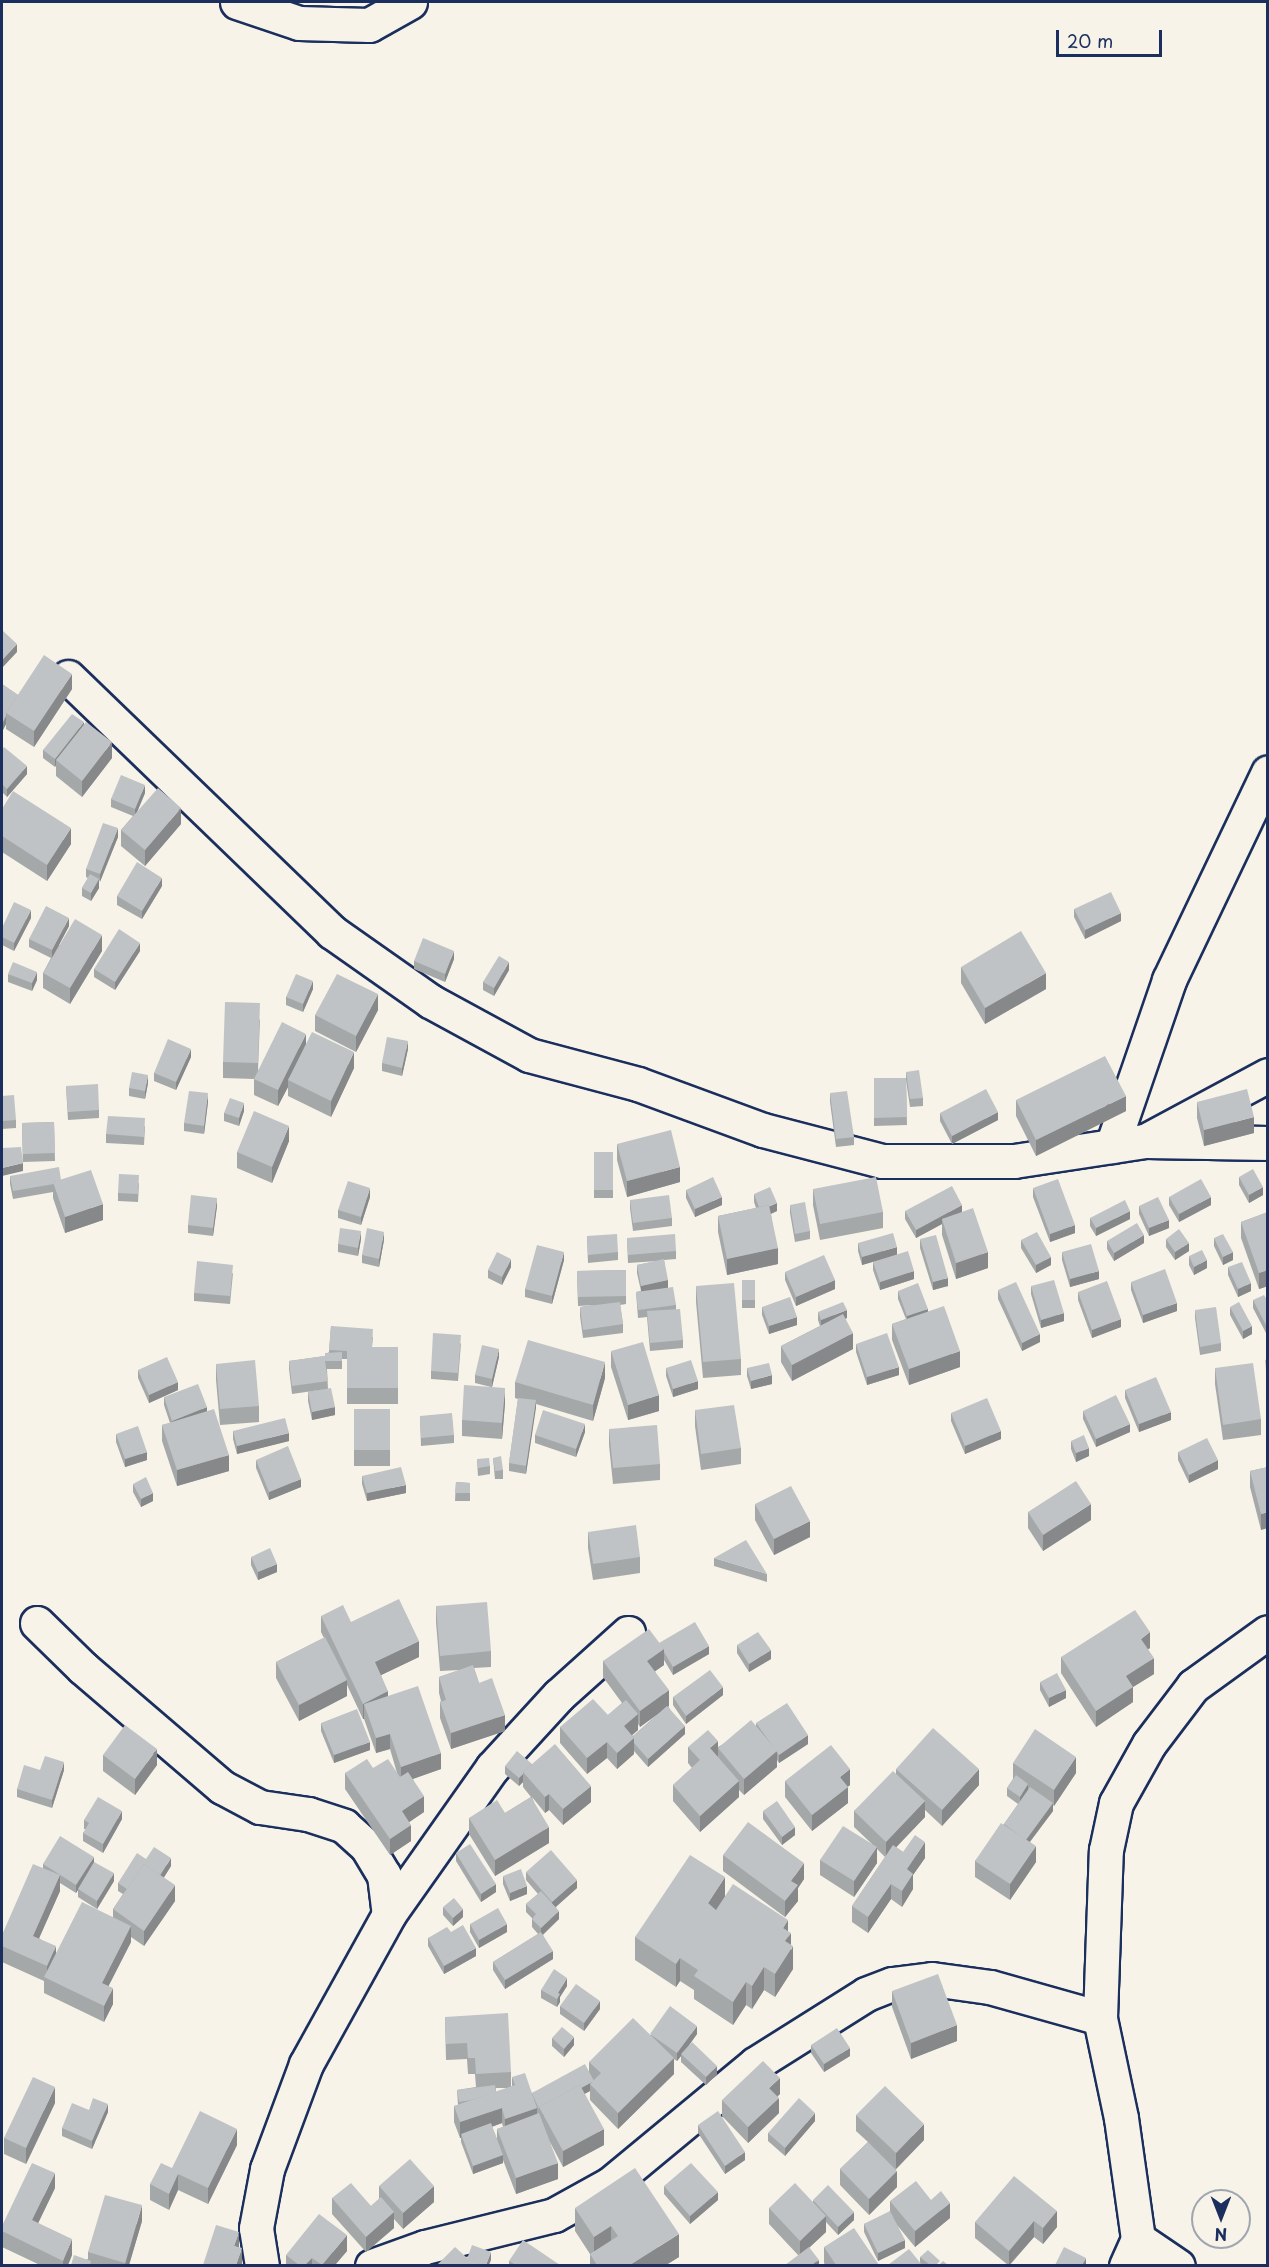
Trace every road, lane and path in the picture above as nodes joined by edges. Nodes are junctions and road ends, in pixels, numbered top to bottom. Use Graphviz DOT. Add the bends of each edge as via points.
graph roads {
  1 [pos="237,2"];
  2 [pos="410,2"];
  3 [pos="68,677"];
  4 [pos="1268,772"];
  5 [pos="1268,1076"];
  6 [pos="1145,1141"];
  7 [pos="1268,1143"];
  8 [pos="1112,1146"];
  9 [pos="37,1623"];
  10 [pos="1268,1632"];
  11 [pos="628,1633"];
  12 [pos="389,1914"];
  13 [pos="1100,2018"];
  14 [pos="1132,2252"];
  15 [pos="262,2265"];
  16 [pos="372,2265"];
  17 [pos="1178,2265"];
  1 -- 2 [label="street" via="299,23 369,25"];
  3 -- 8 [label="street" via="332,932 430,1001 529,1055 638,1084 763,1130 882,1161 1014,1161"];
  4 -- 8 [label="street" via="1169,980"];
  5 -- 6 [label="street"];
  6 -- 7 [label="street"];
  6 -- 8 [label="street"];
  9 -- 12 [label="street" via="83,1668 222,1787 260,1807 308,1814 344,1826 367,1847 384,1875"];
  10 -- 13 [label="street" via="1193,1686 1149,1743 1116,1803 1106,1850"];
  11 -- 12 [label="street" via="559,1695 492,1768"];
  12 -- 15 [label="street" via="306,2064 267,2169 256,2228"];
  13 -- 14 [label="street" via="1121,2118"];
  13 -- 16 [label="street" via="990,1987 932,1979 892,1984 866,1994 755,2064 610,2184 554,2216 425,2247"];
  14 -- 17 [label="street"];
}
